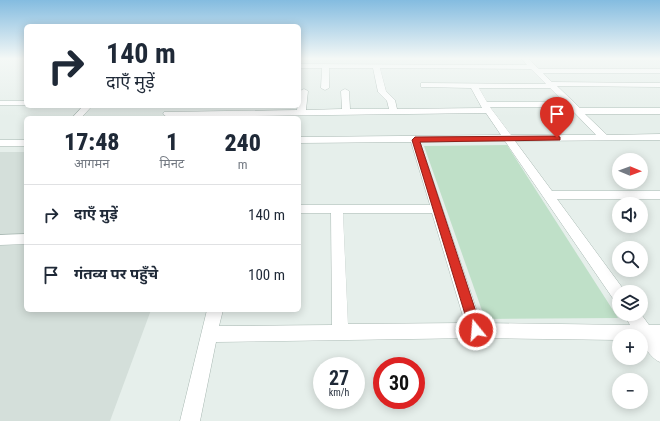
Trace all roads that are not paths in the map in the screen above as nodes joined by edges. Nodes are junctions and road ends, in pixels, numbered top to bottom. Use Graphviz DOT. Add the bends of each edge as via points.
graph roads {
  1 [pos="326,78"];
  2 [pos="379,78"];
  3 [pos="545,78"];
  4 [pos="424,85"];
  5 [pos="473,85"];
  6 [pos="552,85"];
  7 [pos="660,85"];
  8 [pos="326,88"];
  9 [pos="304,90"];
  10 [pos="345,91"];
  11 [pos="0,103"];
  12 [pos="24,103"];
  13 [pos="572,104"];
  14 [pos="486,107"];
  15 [pos="86,108"];
  16 [pos="214,110"];
  17 [pos="257,110"];
  18 [pos="660,111"];
  19 [pos="394,112"];
  20 [pos="578,112"];
  21 [pos="301,113"];
  22 [pos="346,113"];
  23 [pos="78,116"];
  24 [pos="165,116"];
  25 [pos="660,137"];
  26 [pos="605,138"];
  27 [pos="510,139"];
  28 [pos="301,140"];
  29 [pos="415,140"];
  30 [pos="0,143"];
  31 [pos="24,143"];
  32 [pos="550,195"];
  33 [pos="660,195"];
  34 [pos="301,209"];
  35 [pos="438,209"];
  36 [pos="336,210"];
  37 [pos="24,239"];
  38 [pos="0,240"];
  39 [pos="612,285"];
  40 [pos="215,312"];
  41 [pos="640,321"];
  42 [pos="476,330"];
  43 [pos="340,332"];
  44 [pos="653,333"];
  45 [pos="210,334"];
  46 [pos="660,354"];
  47 [pos="190,421"];
  1 -- 8 [label="street"];
  2 -- 19 [label="street" via="382,92 391,100"];
  3 -- 6 [label="street"];
  4 -- 5 [label="street"];
  5 -- 6 [label="street"];
  5 -- 14 [label="street"];
  6 -- 7 [label="street"];
  6 -- 13 [label="street"];
  9 -- 21 [label="street"];
  10 -- 22 [label="street"];
  11 -- 12 [label="street"];
  13 -- 14 [label="street"];
  13 -- 20 [label="street"];
  14 -- 19 [label="street"];
  14 -- 27 [label="street"];
  15 -- 23 [label="street"];
  16 -- 17 [label="street"];
  16 -- 24 [label="street"];
  17 -- 21 [label="street"];
  18 -- 20 [label="street"];
  19 -- 22 [label="street"];
  20 -- 26 [label="street"];
  21 -- 22 [label="street"];
  25 -- 26 [label="street"];
  26 -- 27 [label="street"];
  27 -- 29 [label="street"];
  27 -- 32 [label="street"];
  28 -- 29 [label="street"];
  29 -- 35 [label="street"];
  30 -- 31 [label="street"];
  32 -- 33 [label="street"];
  32 -- 39 [label="street"];
  34 -- 36 [label="street"];
  35 -- 36 [label="street"];
  35 -- 42 [label="street"];
  36 -- 43 [label="street"];
  37 -- 38 [label="street"];
  40 -- 45 [label="street"];
  41 -- 44 [label="street"];
  42 -- 43 [label="street"];
  42 -- 44 [label="street"];
  43 -- 45 [label="street"];
  44 -- 46 [label="street"];
  45 -- 47 [label="street"];
}
